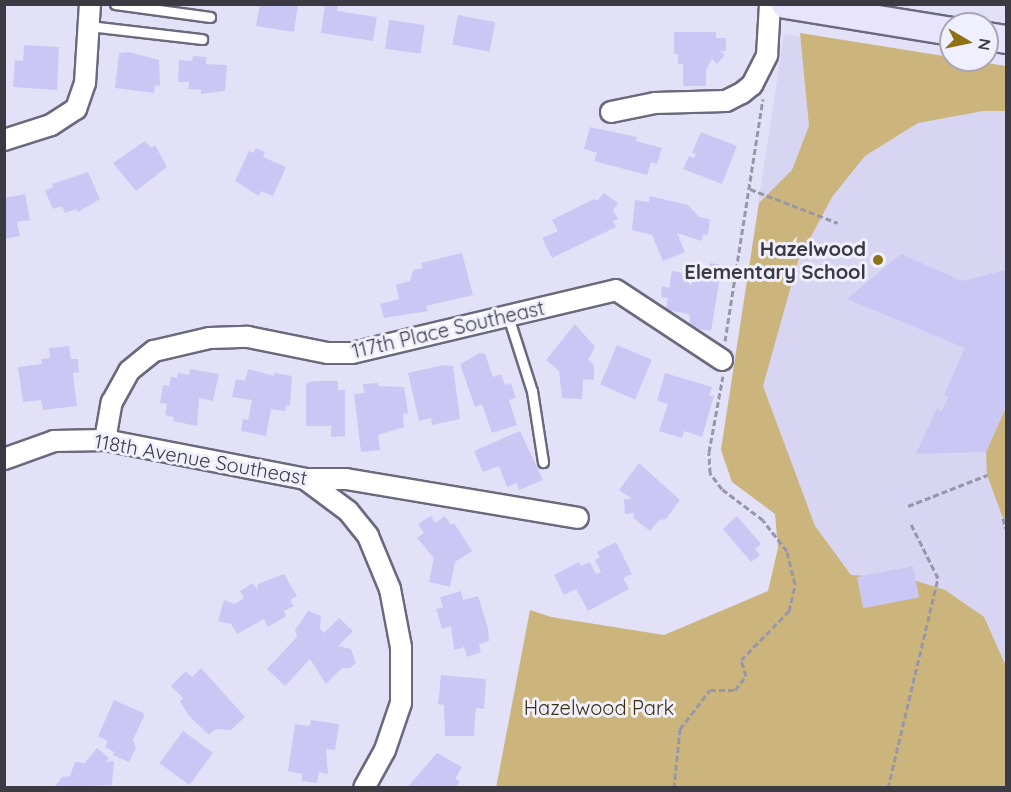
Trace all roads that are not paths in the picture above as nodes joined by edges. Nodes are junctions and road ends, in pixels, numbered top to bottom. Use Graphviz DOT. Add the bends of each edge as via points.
graph roads {
  1 [pos="90,4"];
  2 [pos="115,4"];
  3 [pos="770,4"];
  4 [pos="785,4"];
  5 [pos="210,17"];
  6 [pos="88,26"];
  7 [pos="939,29"];
  8 [pos="202,39"];
  9 [pos="611,112"];
  10 [pos="4,140"];
  11 [pos="508,316"];
  12 [pos="722,360"];
  13 [pos="105,440"];
  14 [pos="4,459"];
  15 [pos="543,462"];
  16 [pos="305,479"];
  17 [pos="578,518"];
  18 [pos="364,788"];
  1 -- 6 [label="street"];
  2 -- 5 [label="lane"];
  3 -- 9 [label="street" via="767,55 752,85 742,93 726,102 656,103"];
  4 -- 7 [label="street"];
  6 -- 8 [label="lane"];
  6 -- 10 [label="street" via="84,90 76,109 51,125"];
  11 -- 12 [label="street, 117th Place Southeast" via="616,291"];
  11 -- 13 [label="street, 117th Place Southeast" via="351,353 327,353 248,337 178,343 154,351 129,371 112,402"];
  11 -- 15 [label="lane" via="532,391"];
  13 -- 14 [label="street, 118th Avenue Southeast" via="54,441"];
  13 -- 16 [label="street, 118th Avenue Southeast"];
  16 -- 17 [label="street, 118th Avenue Southeast" via="346,479"];
  16 -- 18 [label="street" via="348,511 368,536 379,555 393,600 401,647 401,703 385,750"];
}
